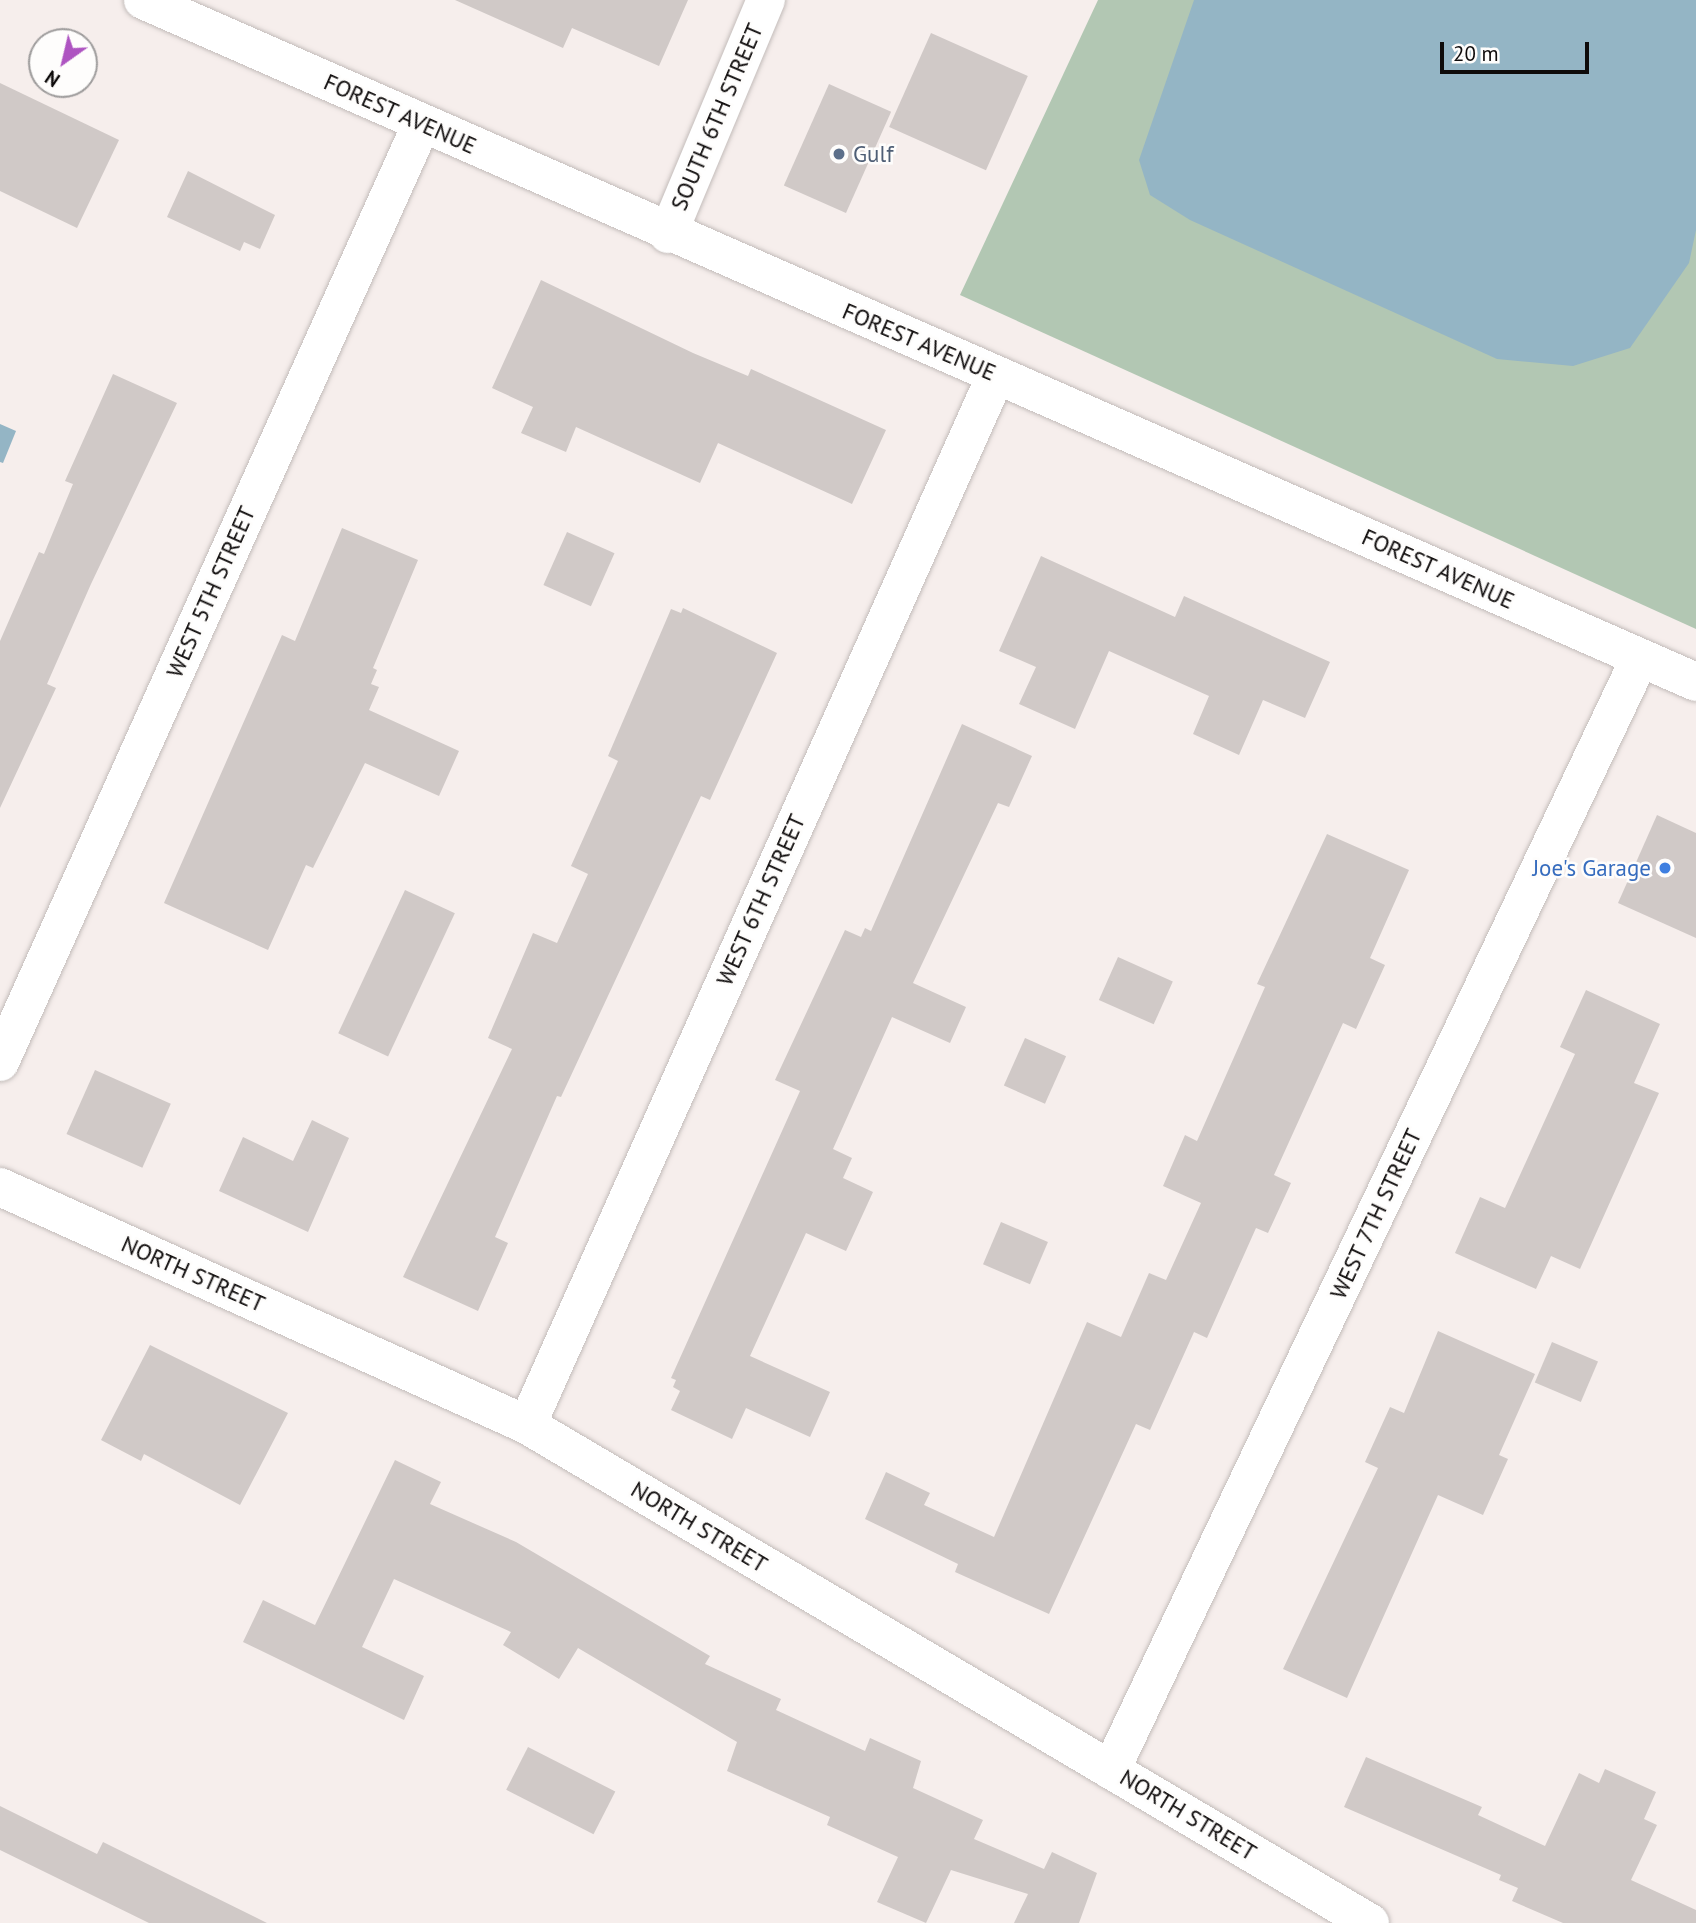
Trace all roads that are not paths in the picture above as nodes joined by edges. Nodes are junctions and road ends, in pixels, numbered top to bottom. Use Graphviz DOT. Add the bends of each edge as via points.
graph roads {
  1 [pos="766,0"];
  2 [pos="149,2"];
  3 [pos="422,123"];
  4 [pos="668,234"];
  5 [pos="996,375"];
  6 [pos="1640,658"];
  7 [pos="1696,682"];
  8 [pos="0,1062"];
  9 [pos="0,1187"];
  10 [pos="527,1425"];
  11 [pos="1111,1770"];
  12 [pos="1370,1923"];
  1 -- 4 [label="street, SOUTH 6TH STREET"];
  2 -- 3 [label="street, FOREST AVENUE"];
  3 -- 4 [label="street, FOREST AVENUE"];
  3 -- 8 [label="street, WEST 5TH STREET"];
  4 -- 5 [label="street, FOREST AVENUE"];
  5 -- 6 [label="street, FOREST AVENUE"];
  5 -- 10 [label="street, WEST 6TH STREET"];
  6 -- 7 [label="street, FOREST AVENUE"];
  6 -- 11 [label="street, WEST 7TH STREET"];
  9 -- 10 [label="street, NORTH STREET"];
  10 -- 11 [label="street, NORTH STREET"];
  11 -- 12 [label="street, NORTH STREET"];
}
